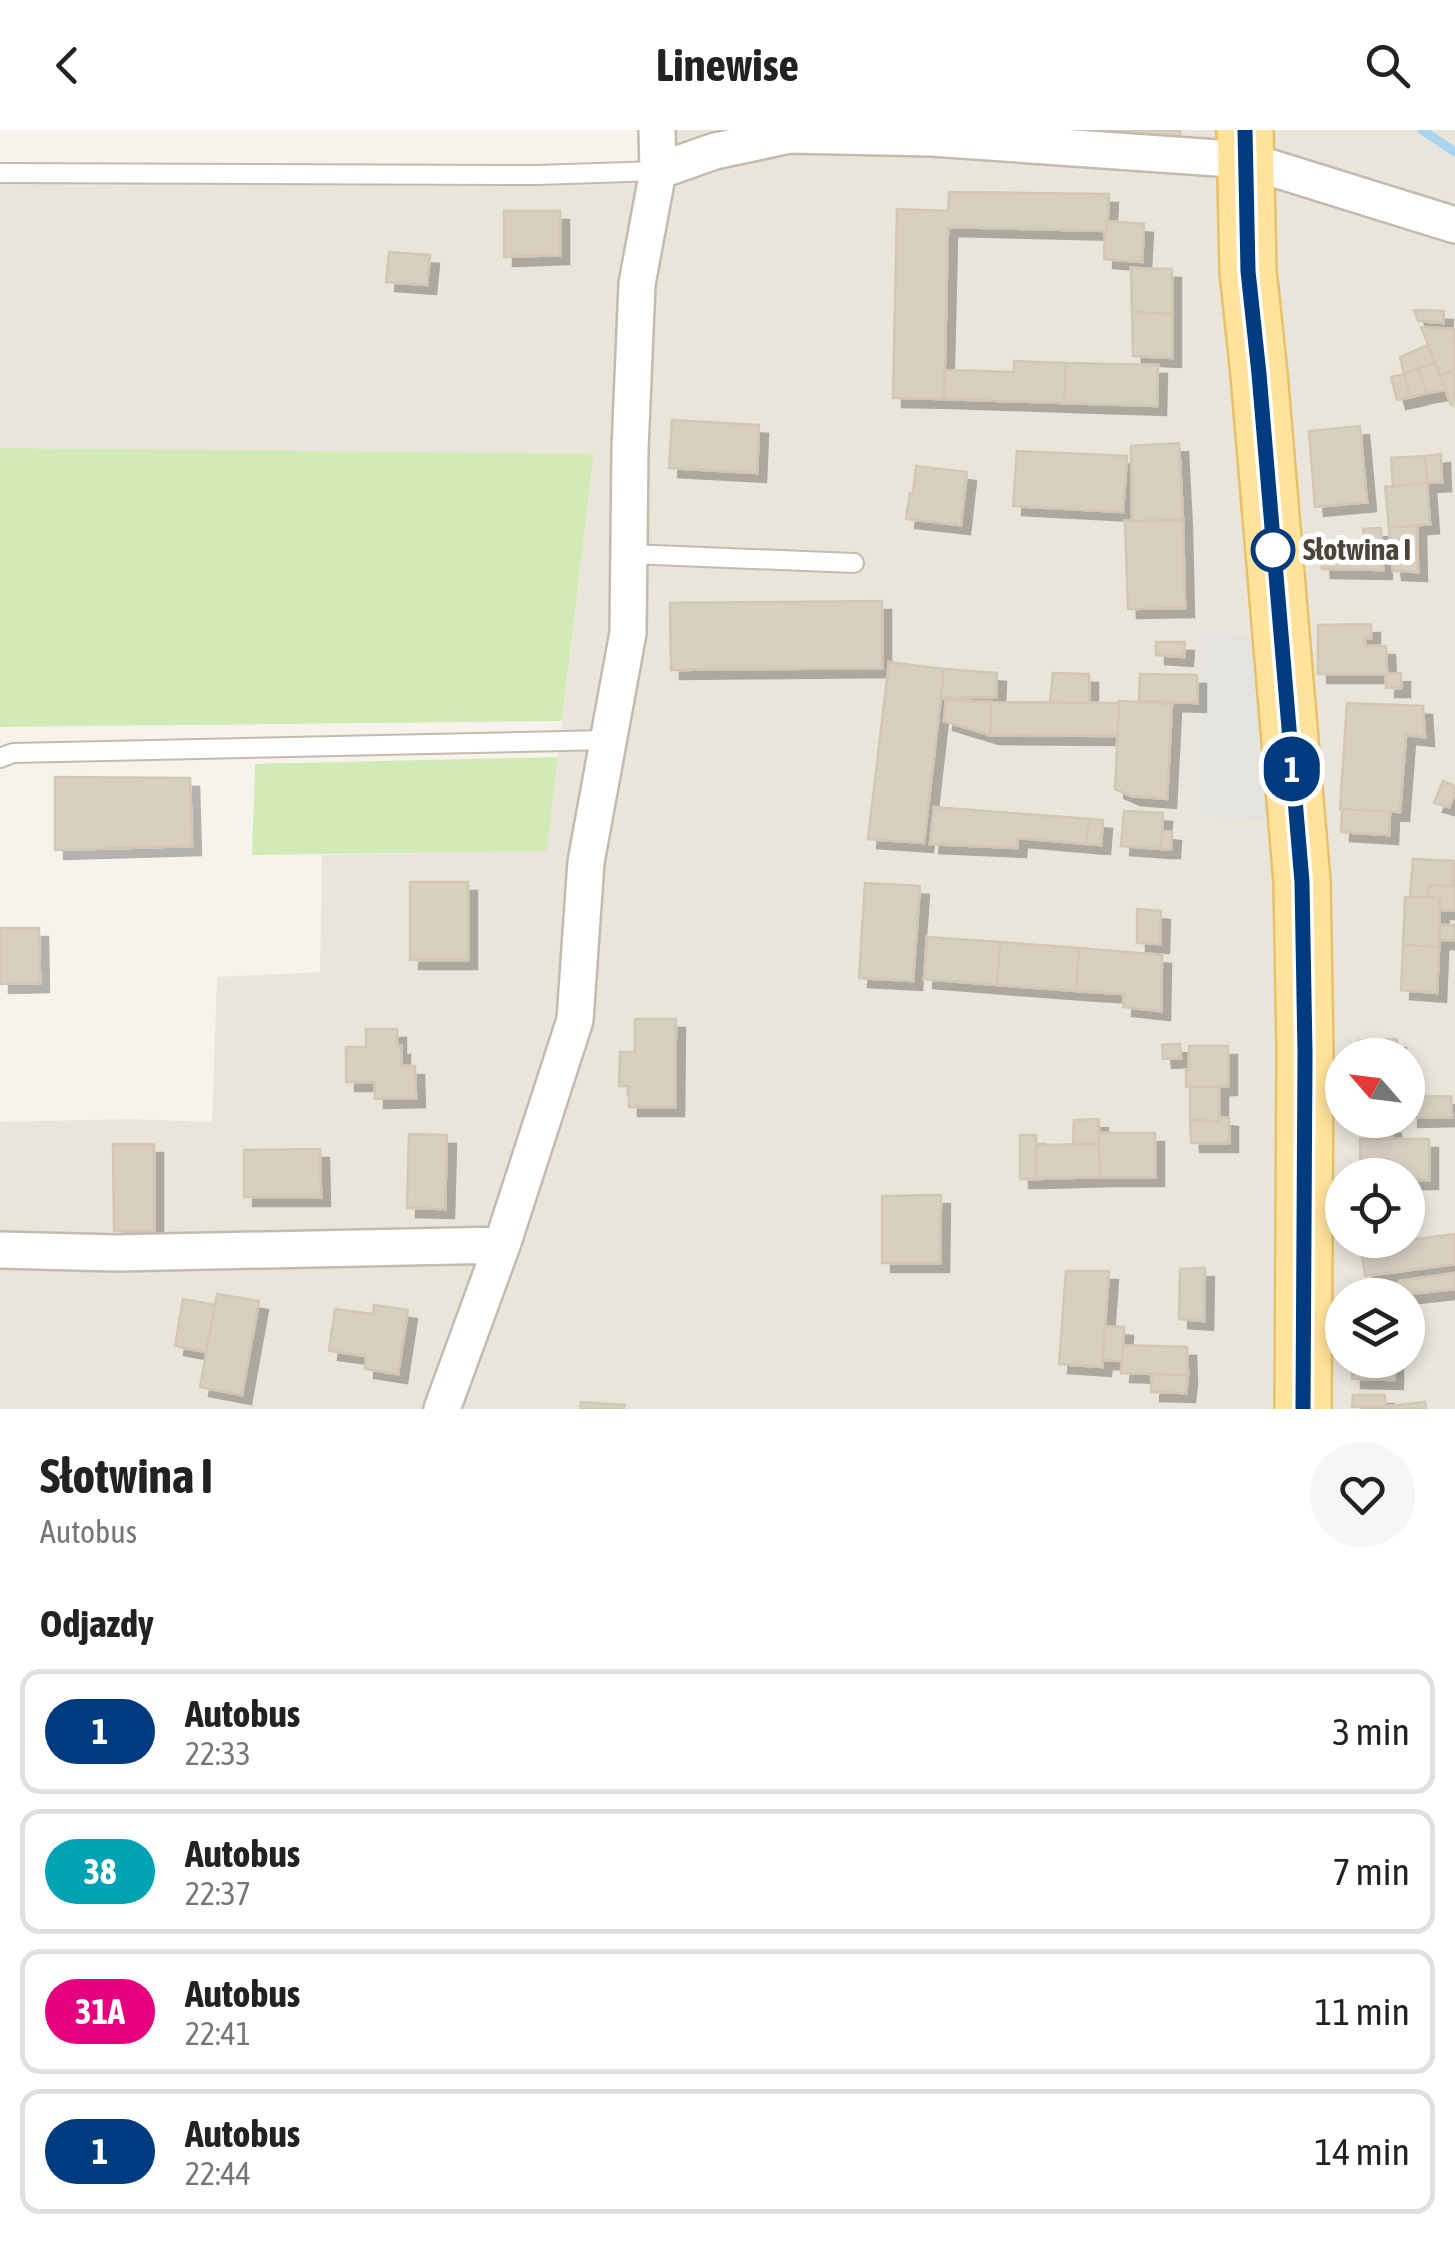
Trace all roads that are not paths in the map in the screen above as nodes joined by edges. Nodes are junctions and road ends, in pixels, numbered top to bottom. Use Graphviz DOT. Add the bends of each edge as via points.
graph roads {
  1 [pos="657,130"];
  2 [pos="1246,145"];
  3 [pos="658,171"];
  4 [pos="0,173"];
  5 [pos="1455,225"];
  6 [pos="630,554"];
  7 [pos="854,563"];
  8 [pos="608,740"];
  9 [pos="0,758"];
  10 [pos="502,1246"];
  11 [pos="0,1250"];
  12 [pos="442,1409"];
  13 [pos="1303,1409"];
  1 -- 3 [label="street"];
  2 -- 3 [label="street" via="790,135"];
  2 -- 5 [label="street"];
  2 -- 13 [label="main road" via="1248,271 1302,882"];
  3 -- 4 [label="lane"];
  3 -- 6 [label="street" via="638,284"];
  6 -- 7 [label="lane"];
  6 -- 8 [label="street" via="628,633"];
  8 -- 9 [label="lane"];
  8 -- 10 [label="street" via="586,862 574,1020"];
  10 -- 11 [label="street"];
  10 -- 12 [label="street"];
}
